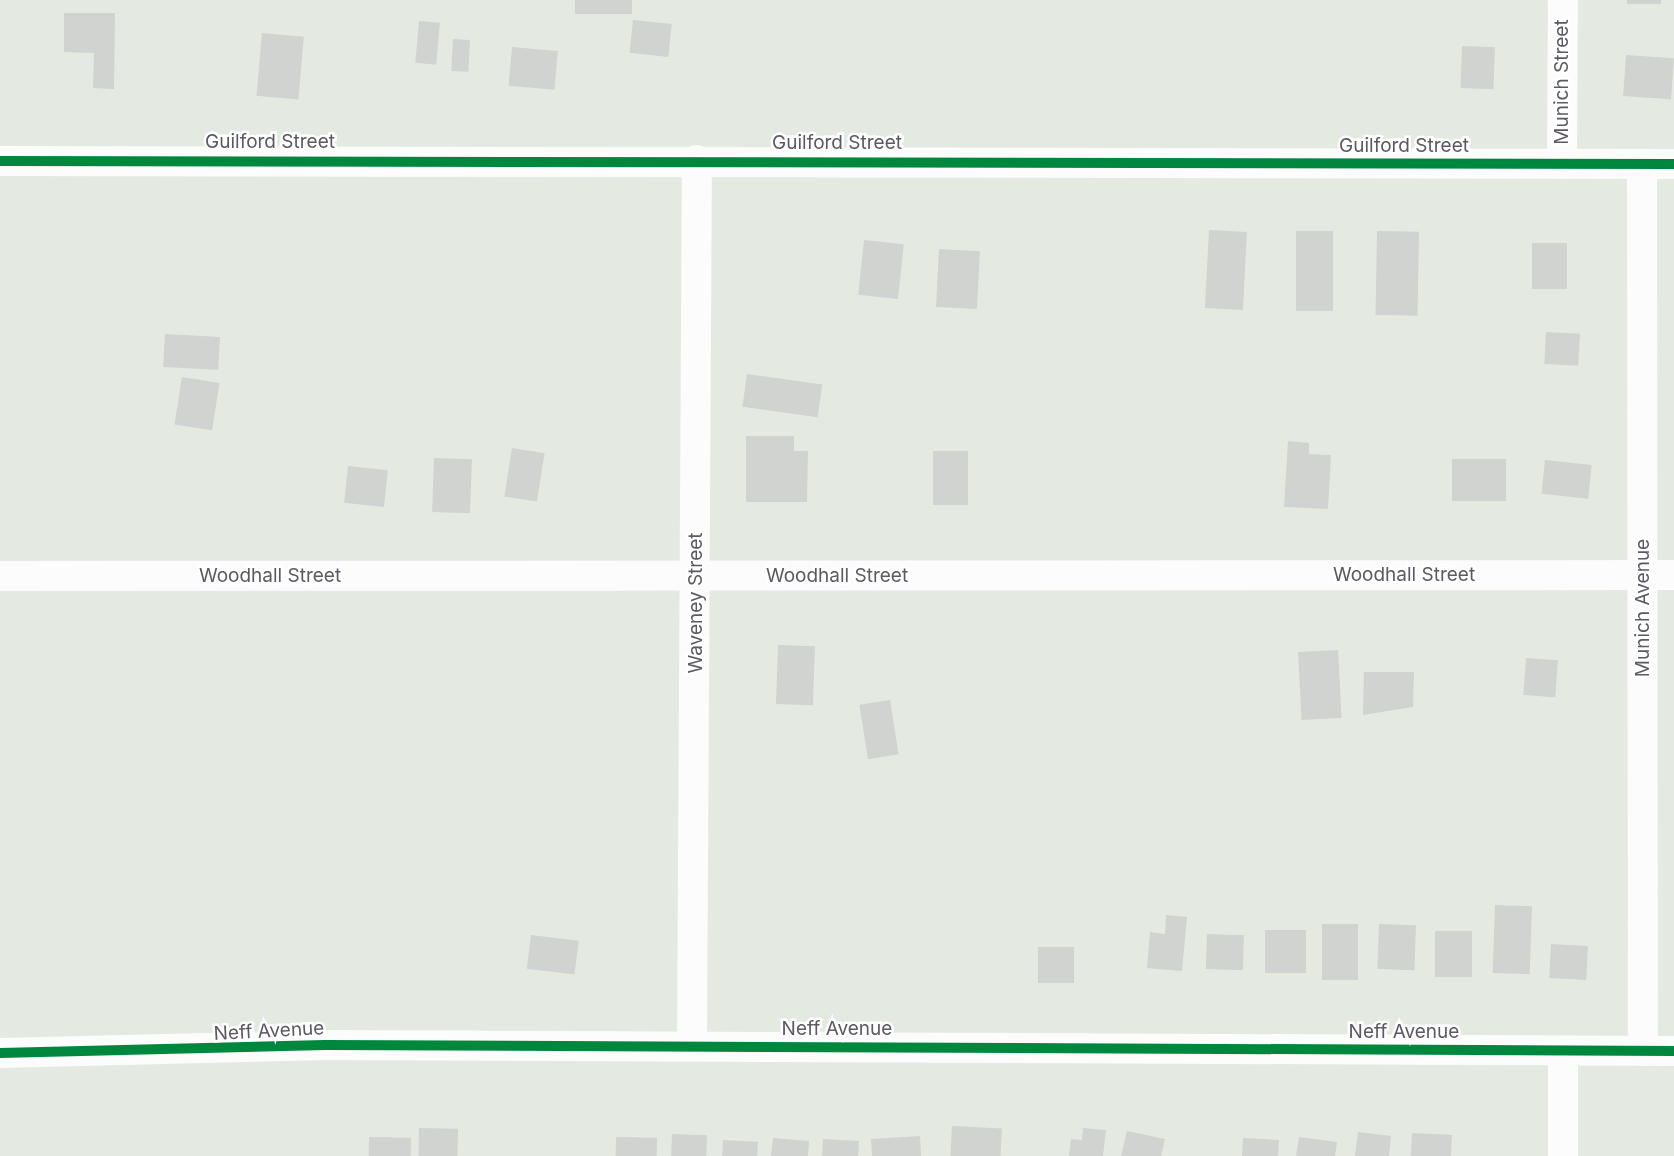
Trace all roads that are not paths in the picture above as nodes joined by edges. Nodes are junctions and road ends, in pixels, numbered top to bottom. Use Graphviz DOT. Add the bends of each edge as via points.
graph roads {
  1 [pos="1563,0"];
  2 [pos="697,160"];
  3 [pos="0,161"];
  4 [pos="1562,164"];
  5 [pos="1642,164"];
  6 [pos="1674,164"];
  7 [pos="1643,575"];
  8 [pos="1674,575"];
  9 [pos="0,576"];
  10 [pos="696,577"];
  11 [pos="692,1045"];
  12 [pos="1563,1051"];
  13 [pos="1643,1051"];
  14 [pos="1674,1051"];
  15 [pos="0,1054"];
  16 [pos="1563,1156"];
  1 -- 4 [label="street, Munich Street"];
  2 -- 3 [label="street, Guilford Street"];
  2 -- 4 [label="street, Guilford Street"];
  2 -- 10 [label="street, Waveney Street"];
  4 -- 5 [label="street, Guilford Street"];
  5 -- 6 [label="street, Guilford Street"];
  5 -- 7 [label="street, Munich Avenue"];
  7 -- 8 [label="street, Woodhall Street"];
  7 -- 10 [label="street, Woodhall Street"];
  7 -- 13 [label="street, Munich Avenue"];
  9 -- 10 [label="street, Woodhall Street"];
  10 -- 11 [label="street, Waveney Street"];
  11 -- 12 [label="street, Neff Avenue"];
  11 -- 15 [label="street, Neff Avenue"];
  12 -- 13 [label="street, Neff Avenue"];
  12 -- 16 [label="street"];
  13 -- 14 [label="street, Neff Avenue"];
}
